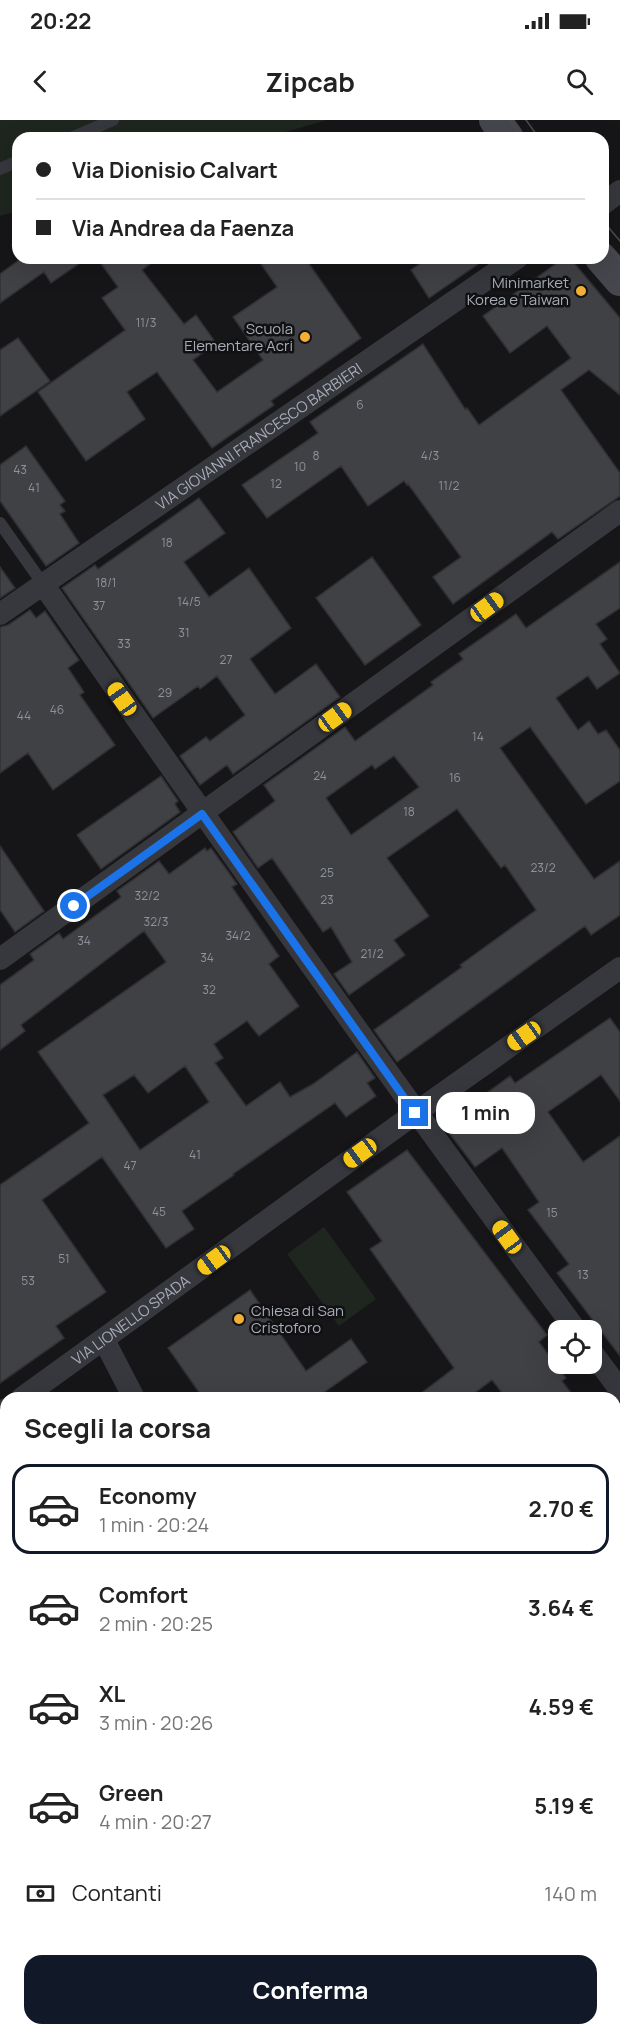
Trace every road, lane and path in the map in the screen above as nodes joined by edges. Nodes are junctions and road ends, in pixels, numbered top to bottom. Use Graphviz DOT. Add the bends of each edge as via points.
graph roads {
  1 [pos="113,120"];
  2 [pos="86,132"];
  3 [pos="509,264"];
  4 [pos="606,264"];
  5 [pos="620,280"];
  6 [pos="620,511"];
  7 [pos="0,523"];
  8 [pos="43,584"];
  9 [pos="0,614"];
  10 [pos="202,814"];
  11 [pos="0,959"];
  12 [pos="620,968"];
  13 [pos="415,1113"];
  14 [pos="569,1320"];
  15 [pos="104,1340"];
  16 [pos="602,1366"];
  17 [pos="620,1390"];
  18 [pos="30,1392"];
  19 [pos="131,1392"];
  1 -- 2 [label="lane"];
  3 -- 8 [label="street, VIA GIOVANNI FRANCESCO BARBIERI"];
  4 -- 5 [label="main road"];
  6 -- 10 [label="street"];
  7 -- 8 [label="lane"];
  8 -- 9 [label="street, VIA GIOVANNI FRANCESCO BARBIERI"];
  8 -- 10 [label="street"];
  10 -- 11 [label="street"];
  10 -- 13 [label="street"];
  12 -- 13 [label="street, VIA LIONELLO SPADA"];
  13 -- 14 [label="street"];
  13 -- 15 [label="street, VIA LIONELLO SPADA"];
  15 -- 18 [label="street, VIA LIONELLO SPADA"];
  15 -- 19 [label="street"];
  16 -- 17 [label="street"];
}
